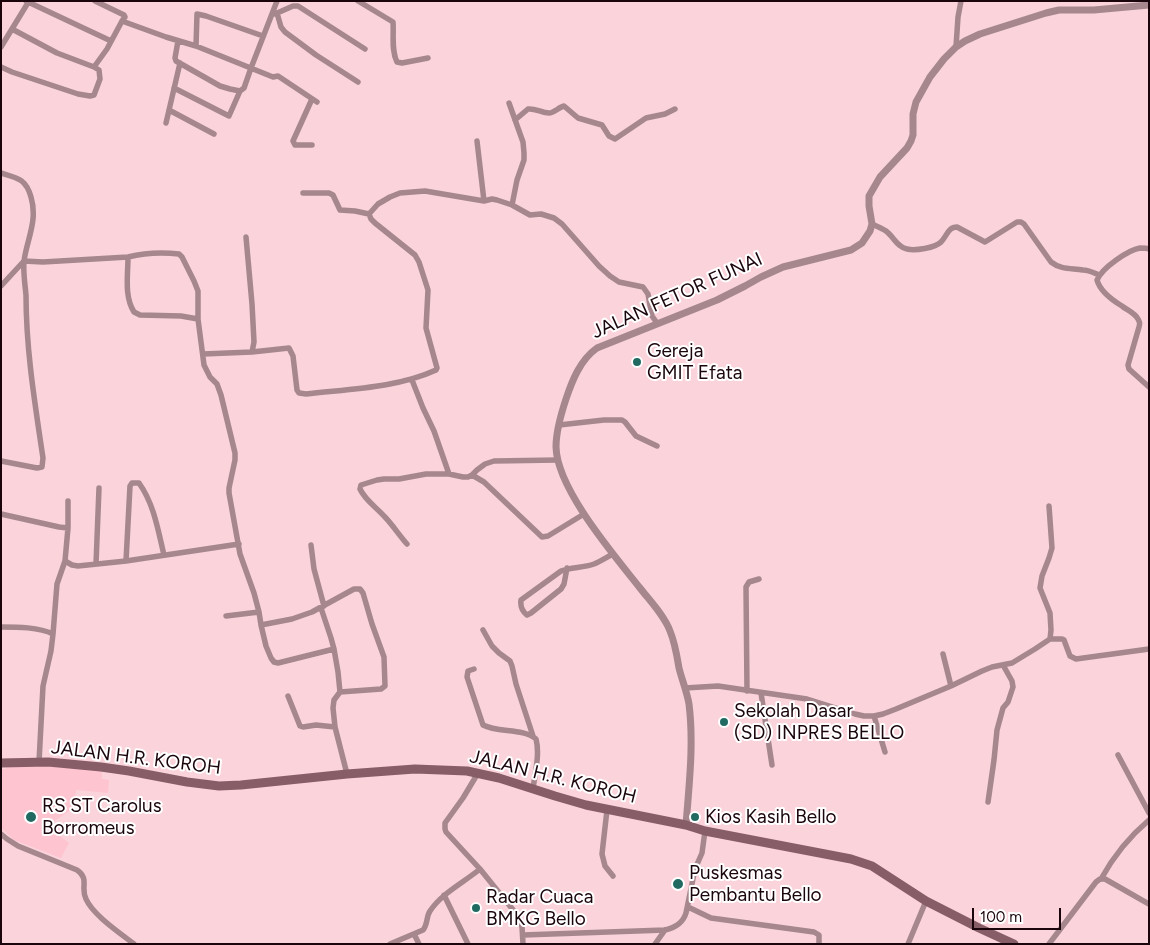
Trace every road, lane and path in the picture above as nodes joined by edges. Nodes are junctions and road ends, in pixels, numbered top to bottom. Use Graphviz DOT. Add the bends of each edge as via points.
graph roads {
  1 [pos="95,1"];
  2 [pos="277,1"];
  3 [pos="358,1"];
  4 [pos="961,1"];
  5 [pos="28,2"];
  6 [pos="1149,5"];
  7 [pos="274,14"];
  8 [pos="122,21"];
  9 [pos="12,29"];
  10 [pos="263,36"];
  11 [pos="178,41"];
  12 [pos="111,42"];
  13 [pos="196,46"];
  14 [pos="1,47"];
  15 [pos="956,47"];
  16 [pos="365,49"];
  17 [pos="428,58"];
  18 [pos="180,63"];
  19 [pos="1,67"];
  20 [pos="94,67"];
  21 [pos="251,68"];
  22 [pos="358,82"];
  23 [pos="174,88"];
  24 [pos="240,91"];
  25 [pos="509,104"];
  26 [pos="675,109"];
  27 [pos="169,110"];
  28 [pos="515,120"];
  29 [pos="166,123"];
  30 [pos="214,134"];
  31 [pos="477,141"];
  32 [pos="312,145"];
  33 [pos="1,173"];
  34 [pos="303,194"];
  35 [pos="484,201"];
  36 [pos="512,205"];
  37 [pos="369,214"];
  38 [pos="872,224"];
  39 [pos="246,237"];
  40 [pos="1149,249"];
  41 [pos="128,257"];
  42 [pos="24,261"];
  43 [pos="1099,275"];
  44 [pos="1,286"];
  45 [pos="198,319"];
  46 [pos="657,323"];
  47 [pos="252,352"];
  48 [pos="203,354"];
  49 [pos="412,380"];
  50 [pos="1149,387"];
  51 [pos="558,425"];
  52 [pos="658,446"];
  53 [pos="1,460"];
  54 [pos="558,460"];
  55 [pos="449,474"];
  56 [pos="472,475"];
  57 [pos="99,488"];
  58 [pos="68,501"];
  59 [pos="1050,506"];
  60 [pos="1,514"];
  61 [pos="584,514"];
  62 [pos="68,528"];
  63 [pos="238,544"];
  64 [pos="406,544"];
  65 [pos="311,545"];
  66 [pos="613,554"];
  67 [pos="164,555"];
  68 [pos="65,561"];
  69 [pos="126,561"];
  70 [pos="96,564"];
  71 [pos="567,568"];
  72 [pos="759,579"];
  73 [pos="322,607"];
  74 [pos="259,612"];
  75 [pos="226,616"];
  76 [pos="261,625"];
  77 [pos="1,627"];
  78 [pos="482,630"];
  79 [pos="53,634"];
  80 [pos="1050,639"];
  81 [pos="334,649"];
  82 [pos="1149,650"];
  83 [pos="944,654"];
  84 [pos="1003,665"];
  85 [pos="474,669"];
  86 [pos="951,686"];
  87 [pos="686,688"];
  88 [pos="747,691"];
  89 [pos="340,692"];
  90 [pos="762,693"];
  91 [pos="288,696"];
  92 [pos="874,716"];
  93 [pos="335,727"];
  94 [pos="533,736"];
  95 [pos="885,752"];
  96 [pos="1118,755"];
  97 [pos="39,762"];
  98 [pos="1,763"];
  99 [pos="772,764"];
  100 [pos="478,773"];
  101 [pos="347,774"];
  102 [pos="533,789"];
  103 [pos="988,802"];
  104 [pos="607,810"];
  105 [pos="1149,813"];
  106 [pos="1149,820"];
  107 [pos="686,825"];
  108 [pos="705,831"];
  109 [pos="1,834"];
  110 [pos="480,870"];
  111 [pos="613,876"];
  112 [pos="1101,879"];
  113 [pos="444,895"];
  114 [pos="926,901"];
  115 [pos="1149,904"];
  116 [pos="688,906"];
  117 [pos="665,930"];
  118 [pos="414,934"];
  119 [pos="523,935"];
  120 [pos="134,944"];
  121 [pos="390,944"];
  122 [pos="419,944"];
  123 [pos="468,944"];
  124 [pos="523,944"];
  125 [pos="655,944"];
  126 [pos="819,944"];
  127 [pos="908,944"];
  128 [pos="1014,944"];
  129 [pos="1049,944"];
  1 -- 8 [label="street" via="124,15"];
  2 -- 7 [label="street"];
  3 -- 17 [label="street" via="392,20 397,62"];
  4 -- 15 [label="street"];
  5 -- 9 [label="street"];
  5 -- 12 [label="street"];
  6 -- 15 [label="street" via="1058,10 980,34"];
  7 -- 10 [label="street"];
  7 -- 16 [label="street" via="298,6"];
  7 -- 22 [label="street" via="285,32"];
  8 -- 11 [label="street"];
  8 -- 12 [label="street"];
  9 -- 14 [label="street"];
  9 -- 20 [label="street" via="57,53"];
  10 -- 13 [label="street" via="197,14"];
  10 -- 21 [label="street"];
  11 -- 13 [label="street"];
  11 -- 18 [label="street" via="175,58"];
  12 -- 20 [label="street"];
  13 -- 21 [label="street"];
  15 -- 38 [label="street" via="937,68 916,102 913,135 907,148 880,177 869,196"];
  18 -- 23 [label="street"];
  18 -- 24 [label="street" via="220,86"];
  19 -- 20 [label="street" via="90,96 94,95 100,79 99,70"];
  21 -- 24 [label="street"];
  21 -- 32 [label="street" via="272,77 278,76 314,100 293,141 298,146"];
  23 -- 24 [label="street" via="229,116"];
  23 -- 27 [label="street"];
  25 -- 28 [label="street"];
  26 -- 28 [label="street" via="646,118 615,139 602,125 578,118 564,106 551,113 528,109"];
  27 -- 29 [label="street"];
  27 -- 30 [label="street"];
  28 -- 36 [label="street" via="523,142 524,160"];
  31 -- 35 [label="street"];
  33 -- 42 [label="street" via="25,183 31,197 32,226"];
  34 -- 37 [label="street" via="329,193 340,210"];
  35 -- 36 [label="street" via="492,199"];
  35 -- 37 [label="street" via="425,190 390,197"];
  36 -- 46 [label="street" via="530,215 554,218 610,276 619,282 643,287"];
  37 -- 49 [label="street" via="374,223 416,256 428,290 426,328 437,368"];
  38 -- 43 [label="street" via="885,230 903,248 916,250 938,244 953,227 985,242 1021,222 1056,266"];
  38 -- 46 [label="street, JALAN FETOR FUNAI" via="867,236 856,247 783,267 717,300"];
  39 -- 47 [label="street" via="254,342"];
  40 -- 43 [label="street" via="1130,252"];
  41 -- 42 [label="street"];
  41 -- 45 [label="street" via="153,253 180,255 198,291"];
  41 -- 45 [label="street" via="129,299 134,312"];
  42 -- 44 [label="street"];
  42 -- 53 [label="street" via="31,375 44,458 42,467 38,468"];
  43 -- 50 [label="street" via="1097,282 1103,291 1138,318 1140,324 1128,365"];
  45 -- 48 [label="street"];
  46 -- 51 [label="street, JALAN FETOR FUNAI" via="596,348 588,355 578,370"];
  47 -- 48 [label="street"];
  47 -- 49 [label="street" via="289,348 297,390 302,394"];
  48 -- 63 [label="street" via="204,365 221,395 235,453 229,493"];
  49 -- 55 [label="street"];
  51 -- 52 [label="street" via="622,420 636,436"];
  51 -- 54 [label="street, JALAN FETOR FUNAI"];
  54 -- 56 [label="street" via="491,462"];
  54 -- 61 [label="street, JALAN FETOR FUNAI"];
  55 -- 56 [label="street"];
  55 -- 64 [label="street" via="384,479 360,486 370,503 386,517"];
  56 -- 61 [label="street" via="484,482 542,536 548,536"];
  57 -- 70 [label="street"];
  58 -- 62 [label="street"];
  59 -- 80 [label="street" via="1052,548 1040,588 1050,613"];
  60 -- 62 [label="street"];
  61 -- 66 [label="street, JALAN FETOR FUNAI"];
  62 -- 68 [label="street"];
  63 -- 67 [label="street"];
  63 -- 74 [label="street"];
  65 -- 73 [label="street"];
  66 -- 71 [label="street" via="594,564"];
  66 -- 87 [label="street, JALAN FETOR FUNAI" via="665,622"];
  67 -- 69 [label="street"];
  67 -- 69 [label="street" via="154,512 145,491 135,482 130,486"];
  68 -- 70 [label="street" via="78,566"];
  68 -- 79 [label="street" via="57,584"];
  69 -- 70 [label="street"];
  71 -- 71 [label="street" via="521,600 521,608 527,615 561,589"];
  72 -- 88 [label="street" via="749,582 746,587"];
  73 -- 76 [label="street" via="292,619"];
  73 -- 81 [label="street"];
  73 -- 89 [label="street" via="354,589 360,589 384,657 386,680 383,688"];
  74 -- 75 [label="street"];
  74 -- 76 [label="street"];
  76 -- 81 [label="street" via="266,646 276,663"];
  77 -- 79 [label="street" via="32,628"];
  78 -- 94 [label="street" via="492,646 510,661"];
  79 -- 97 [label="street" via="44,686"];
  80 -- 82 [label="street" via="1064,640 1070,656 1076,659"];
  80 -- 84 [label="street" via="1023,657"];
  81 -- 89 [label="street"];
  83 -- 86 [label="street"];
  84 -- 86 [label="street"];
  84 -- 103 [label="street" via="1013,687 997,730"];
  85 -- 94 [label="street" via="468,671 467,677 483,725"];
  86 -- 92 [label="street"];
  87 -- 88 [label="street" via="718,686"];
  87 -- 107 [label="street, JALAN FETOR FUNAI" via="690,736"];
  88 -- 90 [label="street"];
  89 -- 93 [label="street" via="333,703"];
  90 -- 92 [label="street" via="807,699"];
  90 -- 99 [label="street"];
  91 -- 93 [label="street" via="300,726"];
  92 -- 95 [label="street"];
  93 -- 101 [label="street"];
  94 -- 102 [label="street" via="537,743 537,760"];
  96 -- 105 [label="street"];
  97 -- 98 [label="main road, JALAN H.R. KOROH"];
  97 -- 101 [label="main road, JALAN H.R. KOROH" via="101,767 219,786"];
  100 -- 101 [label="main road, JALAN H.R. KOROH" via="414,769"];
  100 -- 102 [label="main road, JALAN H.R. KOROH"];
  100 -- 110 [label="street" via="445,829"];
  102 -- 104 [label="main road, JALAN H.R. KOROH"];
  104 -- 107 [label="main road, JALAN H.R. KOROH"];
  104 -- 111 [label="street" via="602,854 605,866"];
  106 -- 112 [label="street" via="1130,838"];
  107 -- 108 [label="main road, JALAN H.R. KOROH"];
  108 -- 114 [label="main road, JALAN H.R. KOROH" via="860,862 872,866"];
  108 -- 116 [label="street"];
  109 -- 120 [label="street" via="18,846 81,873 85,881 84,895 91,907"];
  110 -- 113 [label="street"];
  110 -- 119 [label="street" via="518,916"];
  112 -- 115 [label="street"];
  112 -- 129 [label="street"];
  113 -- 118 [label="street" via="432,909 425,928"];
  113 -- 123 [label="street"];
  114 -- 127 [label="street"];
  114 -- 128 [label="main road, JALAN H.R. KOROH"];
  116 -- 117 [label="street" via="683,920"];
  116 -- 126 [label="street" via="711,918 814,932 819,935"];
  117 -- 119 [label="street"];
  117 -- 125 [label="street"];
  118 -- 121 [label="street"];
  118 -- 122 [label="street"];
  119 -- 124 [label="street"];
}
